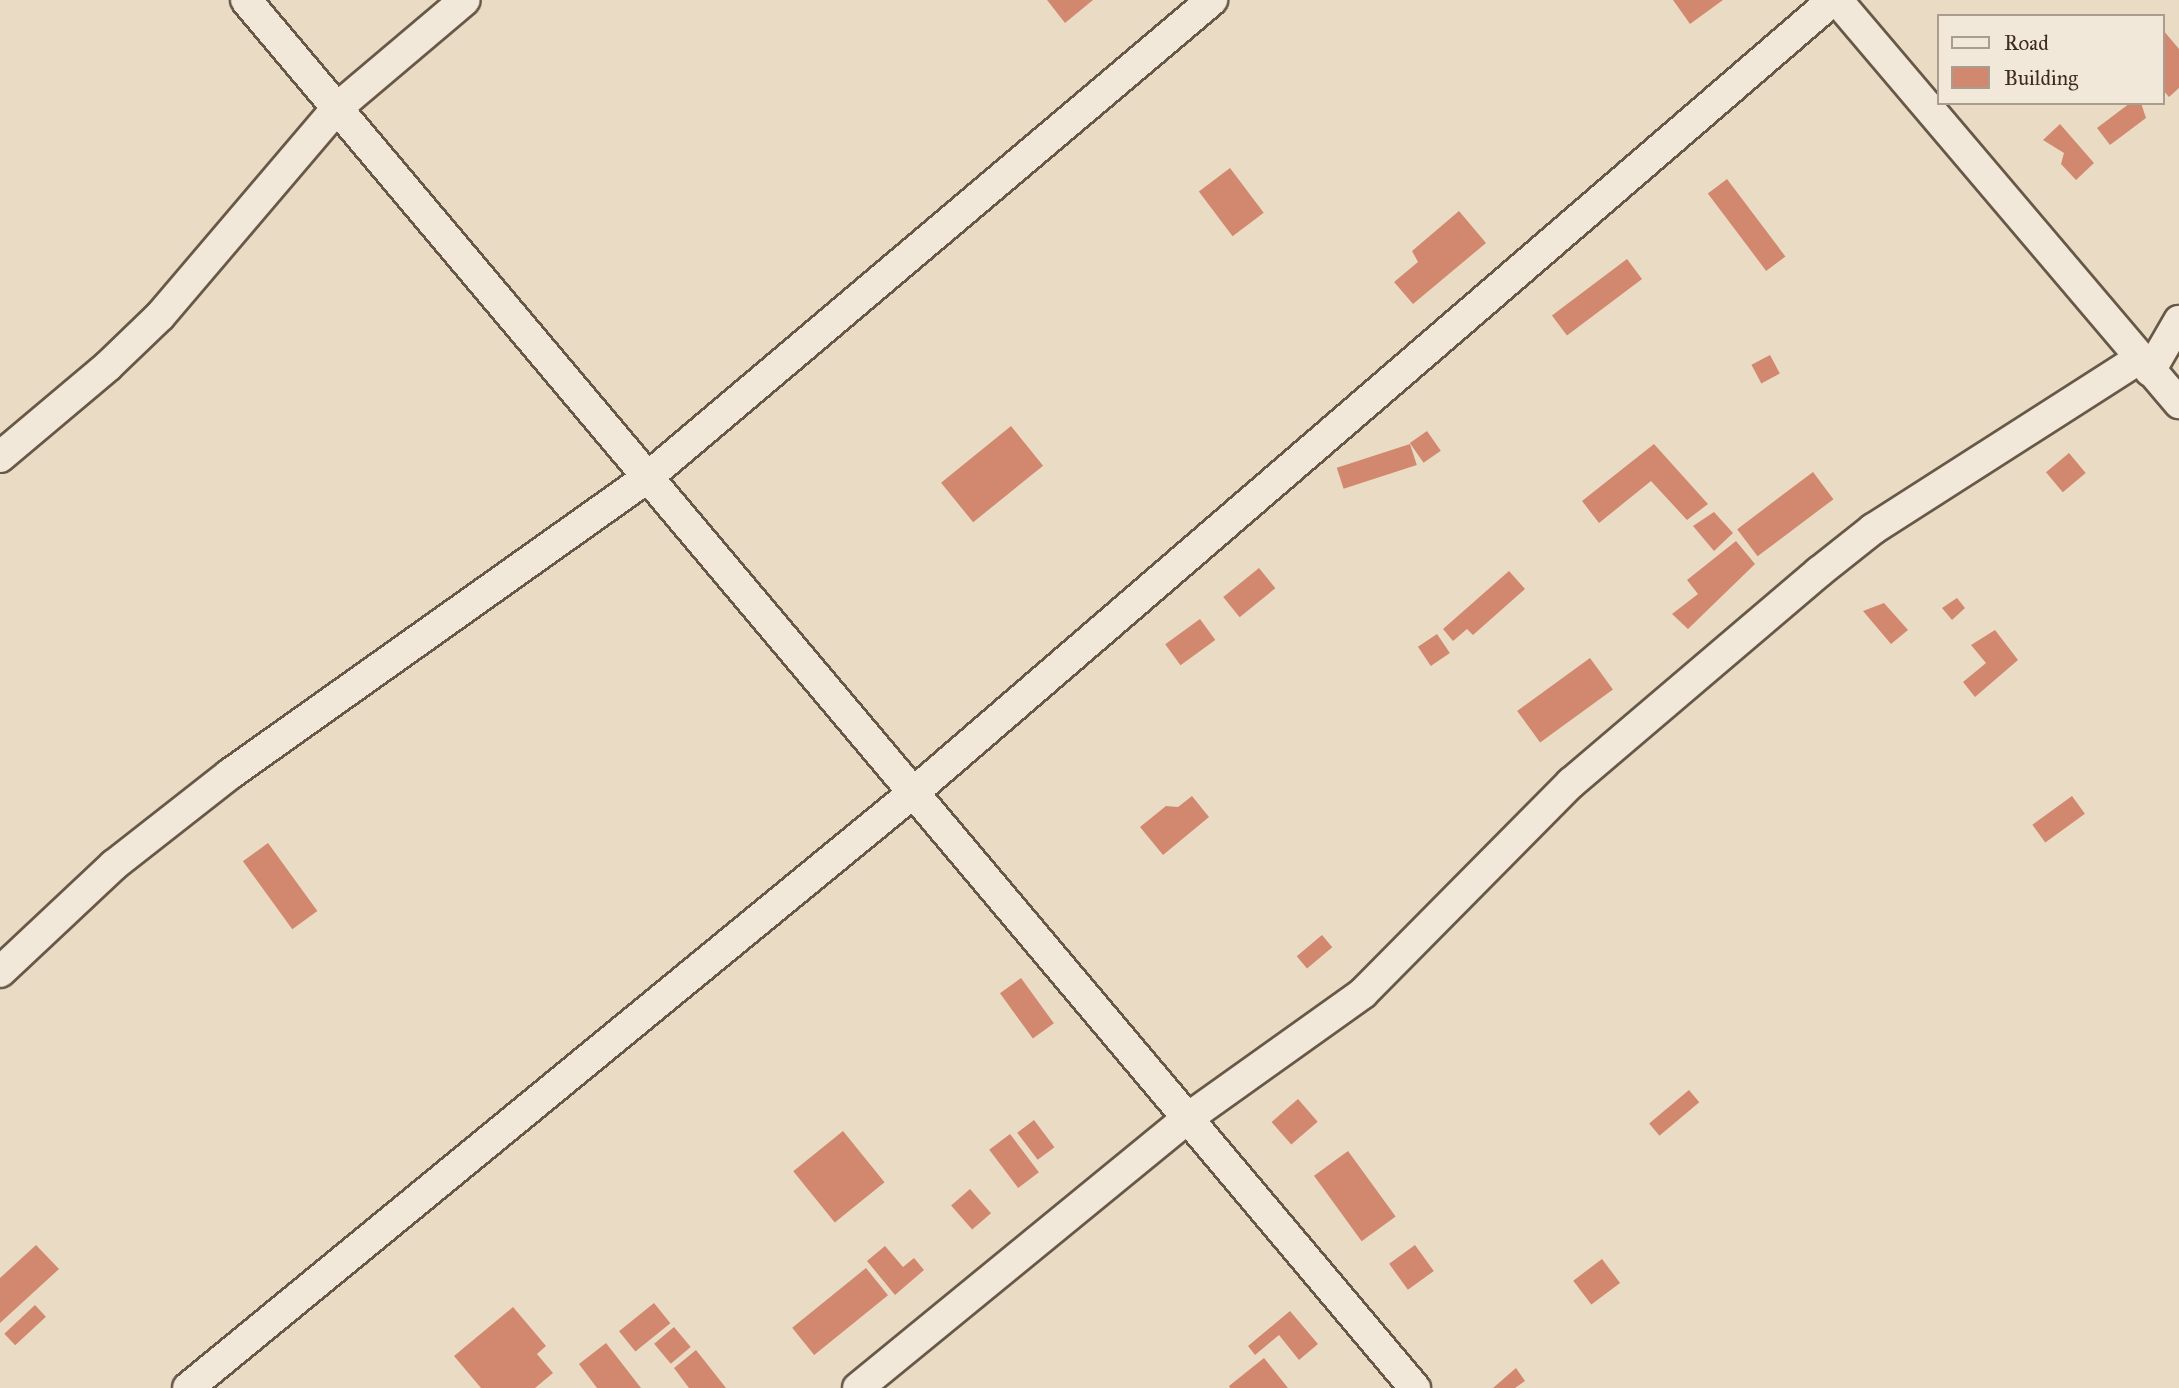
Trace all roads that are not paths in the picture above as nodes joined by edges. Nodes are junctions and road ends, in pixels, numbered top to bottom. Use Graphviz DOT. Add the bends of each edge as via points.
graph roads {
  1 [pos="246,0"];
  2 [pos="465,0"];
  3 [pos="1212,0"];
  4 [pos="1835,0"];
  5 [pos="337,108"];
  6 [pos="2179,321"];
  7 [pos="2145,365"];
  8 [pos="2179,403"];
  9 [pos="0,457"];
  10 [pos="648,477"];
  11 [pos="914,793"];
  12 [pos="0,972"];
  13 [pos="1188,1118"];
  14 [pos="188,1388"];
  15 [pos="858,1388"];
  16 [pos="1415,1388"];
  1 -- 5 [label="street"];
  2 -- 5 [label="street"];
  3 -- 10 [label="street"];
  4 -- 7 [label="street"];
  4 -- 11 [label="street"];
  5 -- 9 [label="street" via="160,316"];
  5 -- 10 [label="street"];
  6 -- 7 [label="street"];
  7 -- 8 [label="street"];
  7 -- 13 [label="street" via="1872,529 1570,783 1363,993"];
  10 -- 11 [label="street"];
  10 -- 12 [label="street" via="230,774 114,865"];
  11 -- 13 [label="street"];
  11 -- 14 [label="street"];
  13 -- 15 [label="street"];
  13 -- 16 [label="street"];
}
